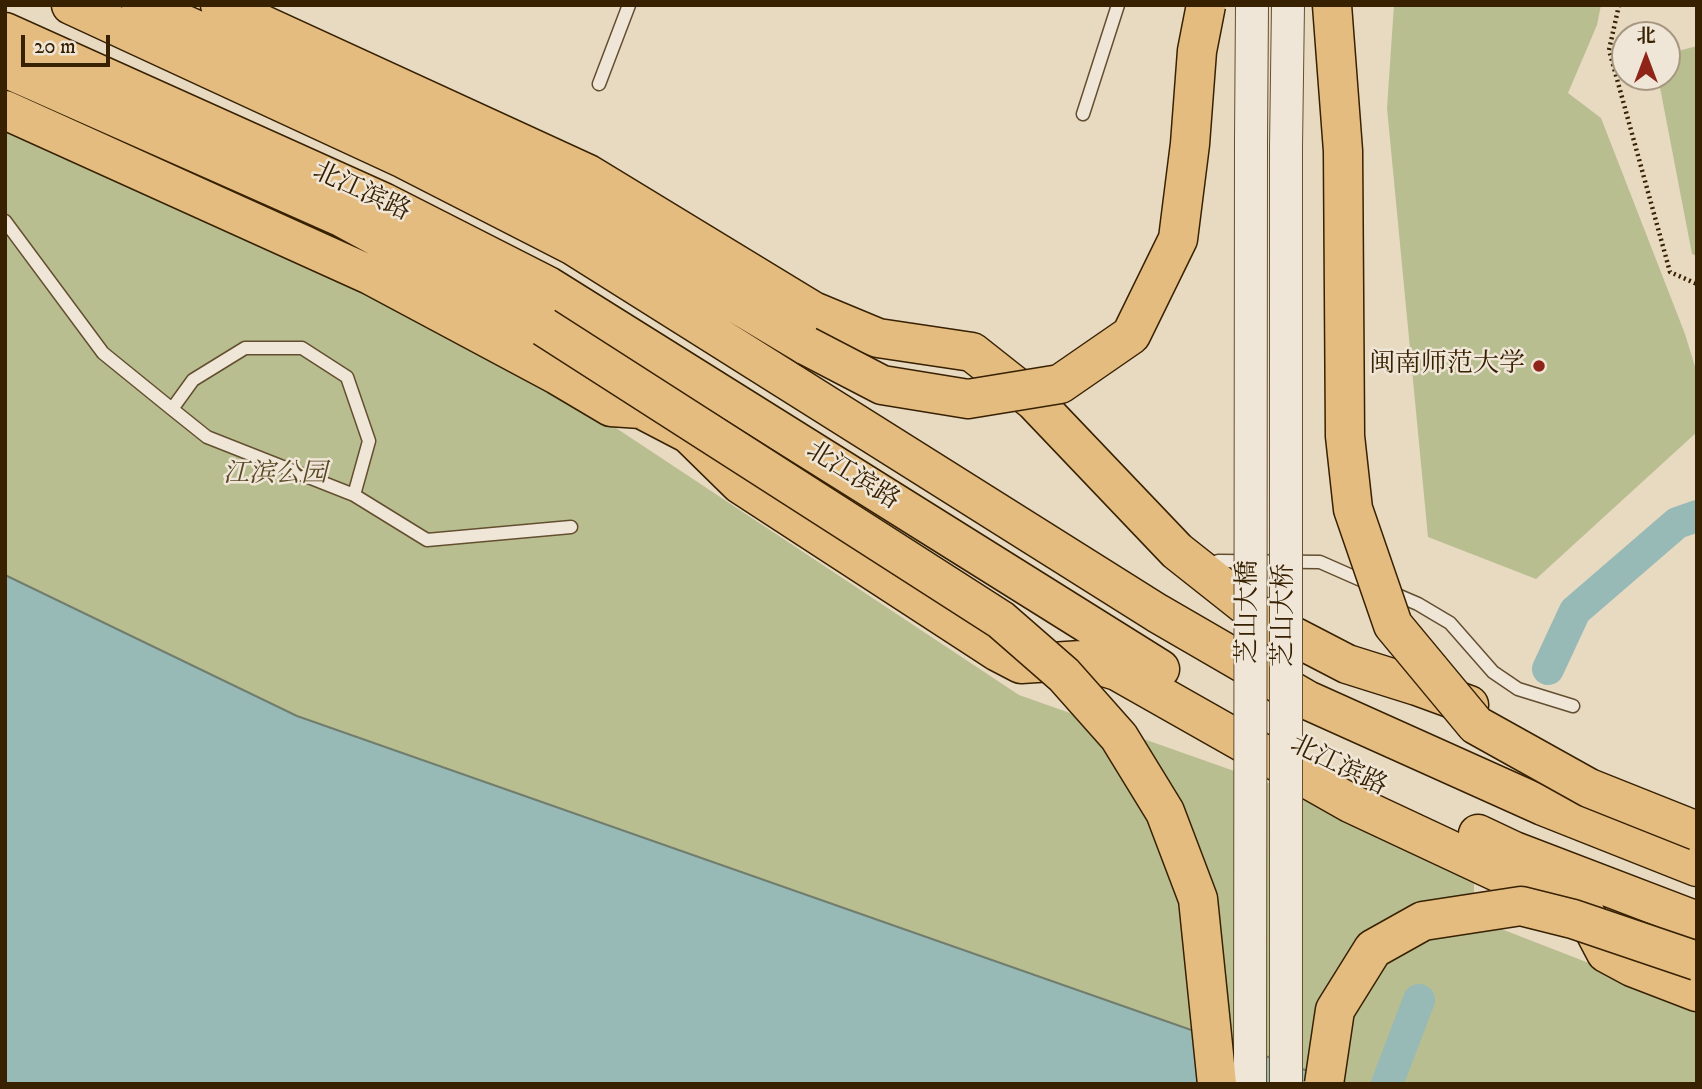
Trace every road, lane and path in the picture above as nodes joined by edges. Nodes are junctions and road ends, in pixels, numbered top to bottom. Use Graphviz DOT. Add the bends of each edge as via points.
graph roads {
  1 [pos="71,5"];
  2 [pos="141,5"];
  3 [pos="220,5"];
  4 [pos="629,5"];
  5 [pos="1118,5"];
  6 [pos="1206,5"];
  7 [pos="1252,5"];
  8 [pos="1288,5"];
  9 [pos="1332,5"];
  10 [pos="1619,5"];
  11 [pos="5,32"];
  12 [pos="5,68"];
  13 [pos="599,84"];
  14 [pos="5,110"];
  15 [pos="1083,114"];
  16 [pos="5,221"];
  17 [pos="1697,284"];
  18 [pos="172,409"];
  19 [pos="354,495"];
  20 [pos="571,527"];
  21 [pos="1197,568"];
  22 [pos="1573,706"];
  23 [pos="1697,811"];
  24 [pos="1697,831"];
  25 [pos="1697,867"];
  26 [pos="1697,921"];
  27 [pos="1697,961"];
  28 [pos="1697,992"];
  29 [pos="1217,1084"];
  30 [pos="1250,1084"];
  31 [pos="1286,1084"];
  32 [pos="1324,1084"];
  1 -- 25 [label="main road" via="404,159 572,245 1157,613 1307,700 1543,806"];
  2 -- 6 [label="main road, bridge" via="472,153 882,385 968,399 1060,384 1132,335 1178,239"];
  3 -- 21 [label="main road" via="588,174 813,311 878,338 972,352 1034,401"];
  4 -- 13 [label="lane"];
  5 -- 15 [label="lane"];
  7 -- 30 [label="street, 芝山大橋, bridge"];
  8 -- 31 [label="street, 芝山大桥, bridge"];
  9 -- 24 [label="main road, bridge" via="1343,150 1345,436 1353,509 1393,625 1476,725 1589,788"];
  10 -- 17 [label="path" via="1609,50 1670,272"];
  11 -- 26 [label="main road, 北江滨路" via="383,202 548,286 1133,653 1298,749 1514,851"];
  12 -- 29 [label="main road, bridge" via="344,218 544,327 1000,620 1064,675 1119,737 1165,812 1198,899"];
  14 -- 28 [label="main road" via="370,275 611,407 641,409 689,434 740,484 998,652 1021,664 1082,660 1117,671 1350,803 1585,913 1606,953"];
  16 -- 18 [label="lane" via="103,353"];
  18 -- 19 [label="lane" via="207,437"];
  18 -- 19 [label="lane" via="193,380 245,348 302,348 347,377 369,441"];
  19 -- 20 [label="lane" via="427,540"];
  21 -- 22 [label="lane" via="1218,561 1320,562 1418,604 1450,623 1493,672 1518,689"];
  21 -- 23 [label="main road" via="1268,623 1347,664 1494,714 1580,766"];
  27 -- 32 [label="main road, bridge" via="1521,906 1423,921 1373,949 1335,1010"];
}
